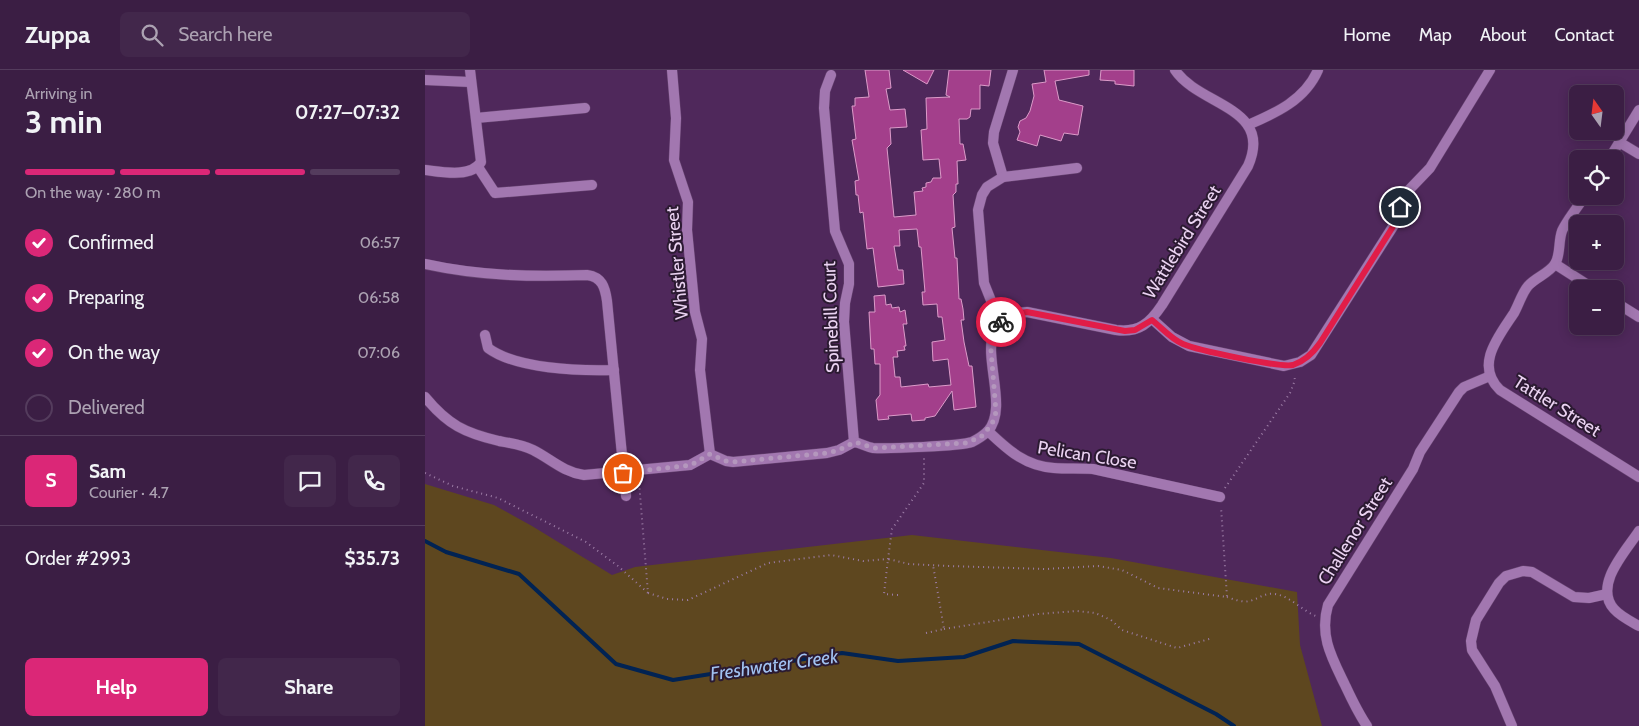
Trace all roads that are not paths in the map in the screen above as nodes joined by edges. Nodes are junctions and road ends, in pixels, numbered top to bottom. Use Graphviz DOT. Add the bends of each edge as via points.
graph roads {
  1 [pos="470,70"];
  2 [pos="672,70"];
  3 [pos="1013,70"];
  4 [pos="1175,70"];
  5 [pos="1319,70"];
  6 [pos="1490,70"];
  7 [pos="831,75"];
  8 [pos="425,80"];
  9 [pos="470,82"];
  10 [pos="585,108"];
  11 [pos="1639,110"];
  12 [pos="476,118"];
  13 [pos="1248,125"];
  14 [pos="1619,142"];
  15 [pos="1614,150"];
  16 [pos="1639,154"];
  17 [pos="478,167"];
  18 [pos="1077,168"];
  19 [pos="425,170"];
  20 [pos="1003,177"];
  21 [pos="592,186"];
  22 [pos="1579,205"];
  23 [pos="425,264"];
  24 [pos="1555,264"];
  25 [pos="1580,280"];
  26 [pos="1624,308"];
  27 [pos="1639,317"];
  28 [pos="1004,320"];
  29 [pos="1152,320"];
  30 [pos="485,335"];
  31 [pos="613,370"];
  32 [pos="1490,376"];
  33 [pos="425,397"];
  34 [pos="988,431"];
  35 [pos="855,442"];
  36 [pos="710,454"];
  37 [pos="623,473"];
  38 [pos="1639,477"];
  39 [pos="626,496"];
  40 [pos="1220,497"];
  41 [pos="1639,530"];
  42 [pos="1607,594"];
  43 [pos="1639,626"];
  44 [pos="1367,726"];
  45 [pos="1512,726"];
  1 -- 9 [label="street"];
  2 -- 36 [label="street, Whistler Street" via="676,118 674,160 689,202 687,230 695,312 702,340 700,370"];
  3 -- 20 [label="street" via="994,132 993,143"];
  4 -- 13 [label="street" via="1183,80 1239,115"];
  5 -- 13 [label="street" via="1295,100"];
  6 -- 29 [label="street" via="1429,168 1407,192 1394,225 1311,355 1292,365 1274,365 1189,346"];
  7 -- 35 [label="street, Spinebill Court" via="825,91 824,108 835,231 849,264 844,322"];
  8 -- 9 [label="street"];
  9 -- 12 [label="street"];
  10 -- 12 [label="street"];
  11 -- 14 [label="street"];
  12 -- 17 [label="street" via="482,157"];
  13 -- 29 [label="street, Wattlebird Street" via="1255,145 1248,166"];
  14 -- 15 [label="street"];
  14 -- 16 [label="street"];
  17 -- 19 [label="street" via="467,172"];
  17 -- 21 [label="street" via="495,194"];
  18 -- 20 [label="street"];
  20 -- 28 [label="street" via="987,187 978,210 984,283"];
  22 -- 24 [label="street" via="1561,232"];
  23 -- 31 [label="street" via="509,276 594,276 606,289"];
  24 -- 25 [label="street"];
  24 -- 32 [label="street, Tattler Street" via="1524,292 1489,354"];
  26 -- 27 [label="street"];
  28 -- 29 [label="street, Wattlebird Street" via="1027,312 1125,331 1135,330"];
  28 -- 34 [label="street" via="995,330 991,343 996,412"];
  30 -- 31 [label="street" via="488,348 505,358 578,370"];
  31 -- 37 [label="street"];
  32 -- 38 [label="street, Tattler Street" via="1500,390"];
  32 -- 44 [label="street, Challenor Street" via="1459,392 1335,594 1325,617 1325,637 1331,657 1355,709"];
  33 -- 37 [label="street" via="446,420 460,429 532,450 571,474"];
  34 -- 35 [label="street" via="965,443 874,448"];
  34 -- 40 [label="street, Pelican Close" via="1017,457 1030,463 1056,468 1093,469"];
  35 -- 36 [label="street" via="827,453 733,462"];
  36 -- 37 [label="street" via="691,465"];
  37 -- 39 [label="street"];
  41 -- 42 [label="street" via="1609,579"];
  42 -- 43 [label="street" via="1619,614"];
  42 -- 45 [label="street" via="1574,597 1542,577 1523,571 1506,576 1499,584 1476,620 1471,641 1472,650 1499,694"];
}
